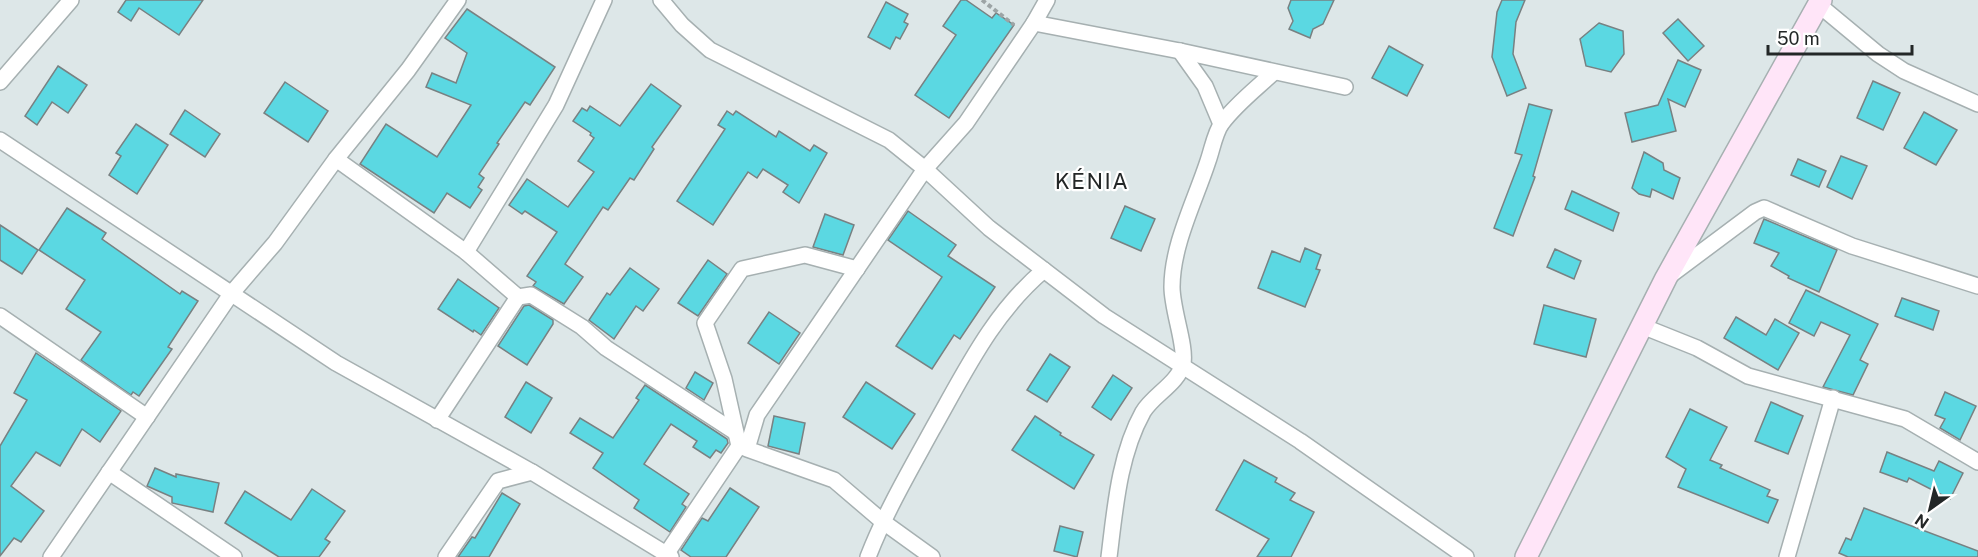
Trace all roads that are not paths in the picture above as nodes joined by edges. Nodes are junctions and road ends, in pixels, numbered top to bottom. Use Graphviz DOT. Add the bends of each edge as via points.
graph roads {
  1 [pos="71,0"];
  2 [pos="458,0"];
  3 [pos="604,0"];
  4 [pos="661,0"];
  5 [pos="1047,0"];
  6 [pos="1820,2"];
  7 [pos="1030,29"];
  8 [pos="1180,51"];
  9 [pos="1274,72"];
  10 [pos="0,82"];
  11 [pos="1345,87"];
  12 [pos="1978,104"];
  13 [pos="1221,124"];
  14 [pos="0,140"];
  15 [pos="336,159"];
  16 [pos="925,169"];
  17 [pos="466,252"];
  18 [pos="857,269"];
  19 [pos="1044,270"];
  20 [pos="1666,278"];
  21 [pos="1978,286"];
  22 [pos="231,294"];
  23 [pos="518,297"];
  24 [pos="0,316"];
  25 [pos="1642,326"];
  26 [pos="1183,365"];
  27 [pos="1833,398"];
  28 [pos="147,417"];
  29 [pos="437,420"];
  30 [pos="735,432"];
  31 [pos="1978,462"];
  32 [pos="110,472"];
  33 [pos="532,472"];
  34 [pos="882,521"];
  35 [pos="648,543"];
  36 [pos="669,555"];
  37 [pos="51,557"];
  38 [pos="234,557"];
  39 [pos="446,557"];
  40 [pos="640,557"];
  41 [pos="868,557"];
  42 [pos="932,557"];
  43 [pos="1109,557"];
  44 [pos="1466,557"];
  45 [pos="1526,557"];
  46 [pos="1787,557"];
  1 -- 10 [label="street"];
  2 -- 15 [label="street"];
  3 -- 17 [label="street" via="556,105"];
  4 -- 16 [label="street" via="682,26 710,50 889,140"];
  5 -- 7 [label="street"];
  6 -- 12 [label="street" via="1878,54 1904,71"];
  6 -- 20 [label="street"];
  7 -- 8 [label="street"];
  7 -- 16 [label="street" via="966,123"];
  8 -- 9 [label="street"];
  8 -- 13 [label="street" via="1205,86"];
  9 -- 11 [label="street"];
  9 -- 13 [label="street"];
  13 -- 26 [label="street" via="1173,264 1174,315"];
  14 -- 22 [label="street"];
  15 -- 17 [label="street"];
  15 -- 22 [label="street" via="275,243"];
  16 -- 18 [label="street"];
  16 -- 19 [label="street" via="989,228"];
  17 -- 23 [label="street"];
  18 -- 30 [label="street" via="805,255 742,268 705,323 724,379"];
  18 -- 34 [label="street" via="758,415 747,449 834,480"];
  19 -- 26 [label="street" via="1104,316"];
  19 -- 34 [label="street" via="1003,310"];
  20 -- 21 [label="street" via="1764,208 1852,246"];
  20 -- 25 [label="street"];
  22 -- 28 [label="street"];
  22 -- 29 [label="street" via="336,363"];
  23 -- 29 [label="street"];
  23 -- 30 [label="street" via="531,295 552,308"];
  24 -- 28 [label="street"];
  25 -- 27 [label="street" via="1697,348 1748,376"];
  25 -- 45 [label="street"];
  26 -- 43 [label="street" via="1144,411 1130,442 1117,491"];
  26 -- 44 [label="street"];
  27 -- 31 [label="street" via="1905,419"];
  27 -- 46 [label="street"];
  28 -- 32 [label="street"];
  29 -- 33 [label="street"];
  30 -- 36 [label="street" via="739,446"];
  32 -- 37 [label="street"];
  32 -- 38 [label="street"];
  33 -- 35 [label="street"];
  33 -- 39 [label="street" via="498,481"];
  34 -- 41 [label="street"];
  34 -- 42 [label="street"];
  35 -- 36 [label="street"];
  35 -- 40 [label="street"];
}
